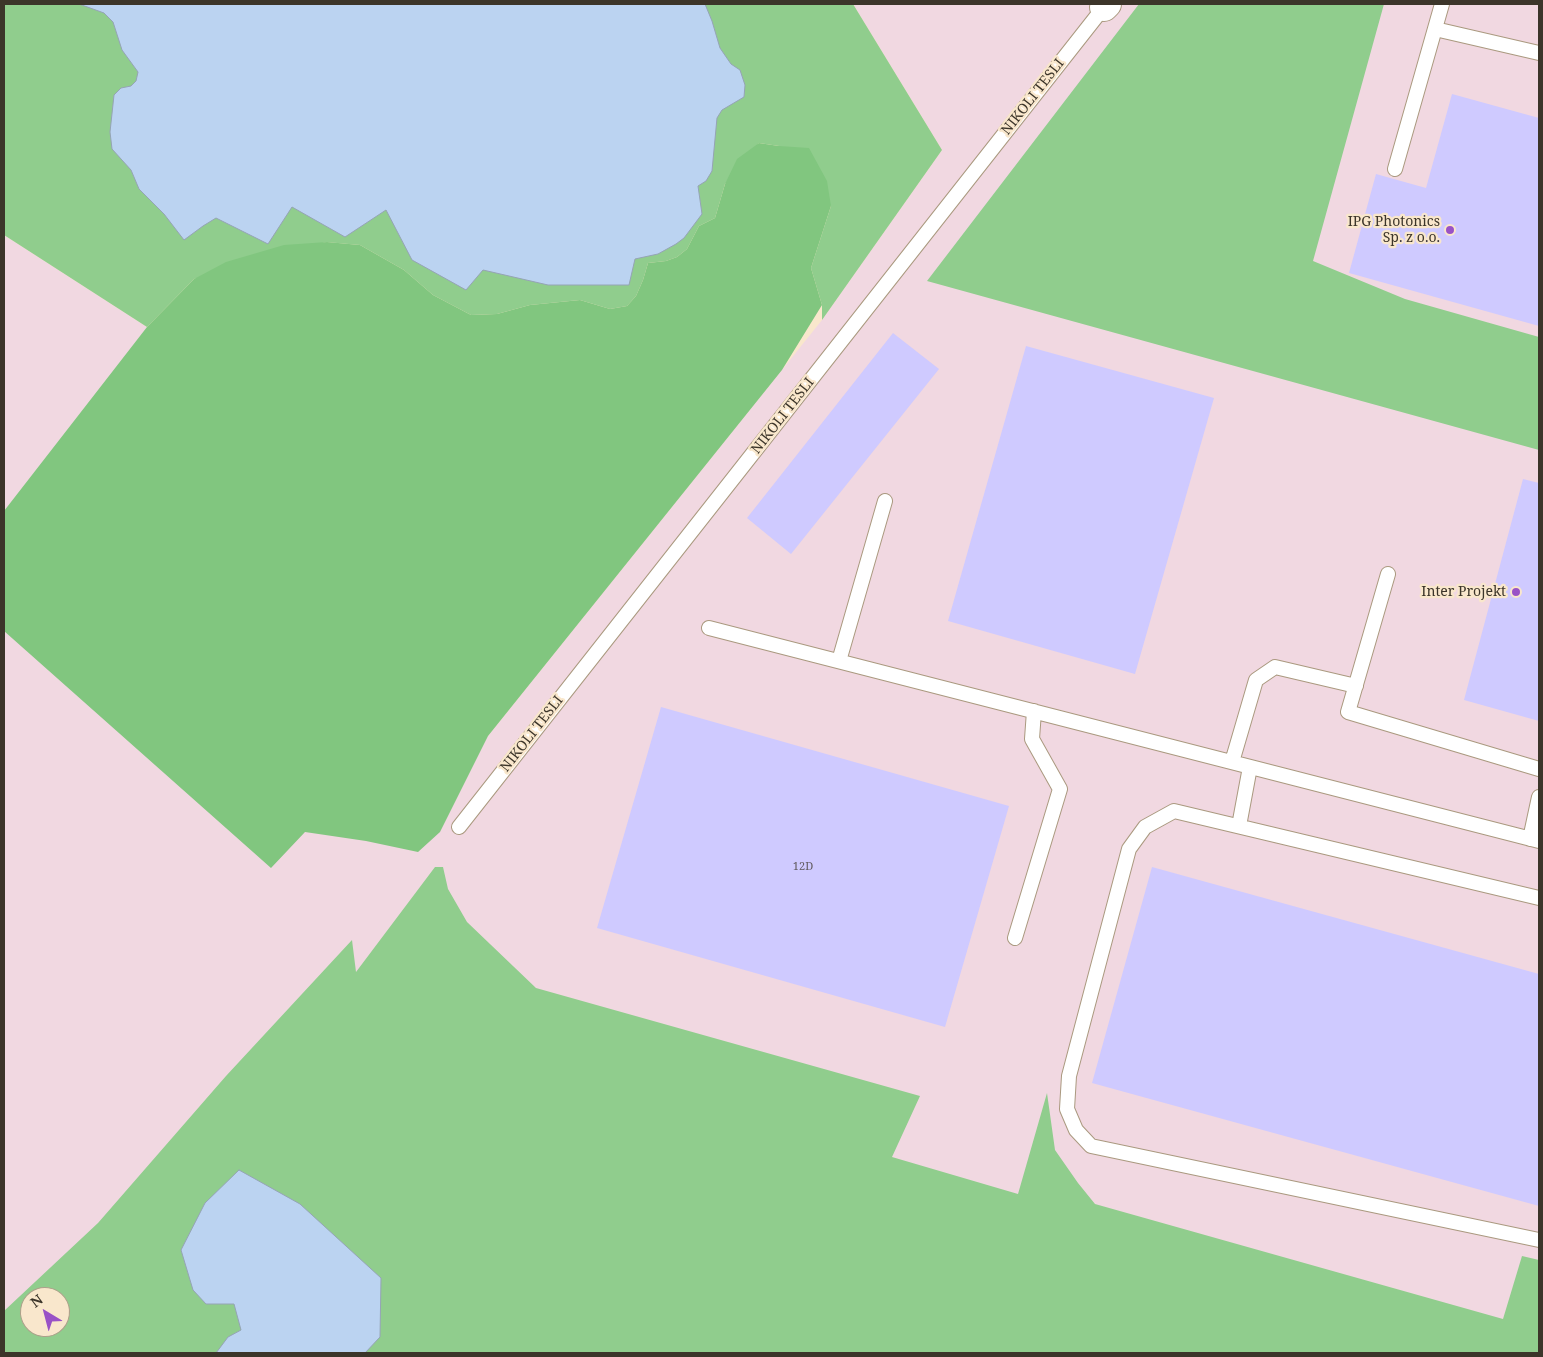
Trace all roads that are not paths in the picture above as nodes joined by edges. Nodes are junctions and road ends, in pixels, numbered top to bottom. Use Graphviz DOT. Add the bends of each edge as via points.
graph roads {
  1 [pos="1442,4"];
  2 [pos="1105,6"];
  3 [pos="1435,29"];
  4 [pos="1539,53"];
  5 [pos="1395,169"];
  6 [pos="885,501"];
  7 [pos="1388,574"];
  8 [pos="709,628"];
  9 [pos="839,661"];
  10 [pos="1356,686"];
  11 [pos="1034,711"];
  12 [pos="1232,762"];
  13 [pos="1250,767"];
  14 [pos="1539,769"];
  15 [pos="1539,797"];
  16 [pos="1239,826"];
  17 [pos="459,827"];
  18 [pos="1535,840"];
  19 [pos="1539,898"];
  20 [pos="1014,938"];
  21 [pos="1539,1240"];
  1 -- 3 [label="lane"];
  2 -- 17 [label="lane, NIKOLI TESLI"];
  3 -- 4 [label="lane"];
  3 -- 5 [label="lane"];
  6 -- 9 [label="lane"];
  7 -- 10 [label="lane"];
  8 -- 9 [label="lane"];
  9 -- 11 [label="lane"];
  10 -- 12 [label="lane" via="1275,667 1256,680"];
  10 -- 14 [label="lane" via="1348,712"];
  11 -- 12 [label="lane"];
  11 -- 20 [label="lane" via="1032,739 1060,789"];
  12 -- 13 [label="lane"];
  13 -- 16 [label="lane"];
  13 -- 18 [label="lane"];
  15 -- 18 [label="lane"];
  16 -- 19 [label="lane"];
  16 -- 21 [label="lane" via="1174,811 1145,827 1129,848 1069,1076 1068,1109 1076,1130 1091,1146"];
}
